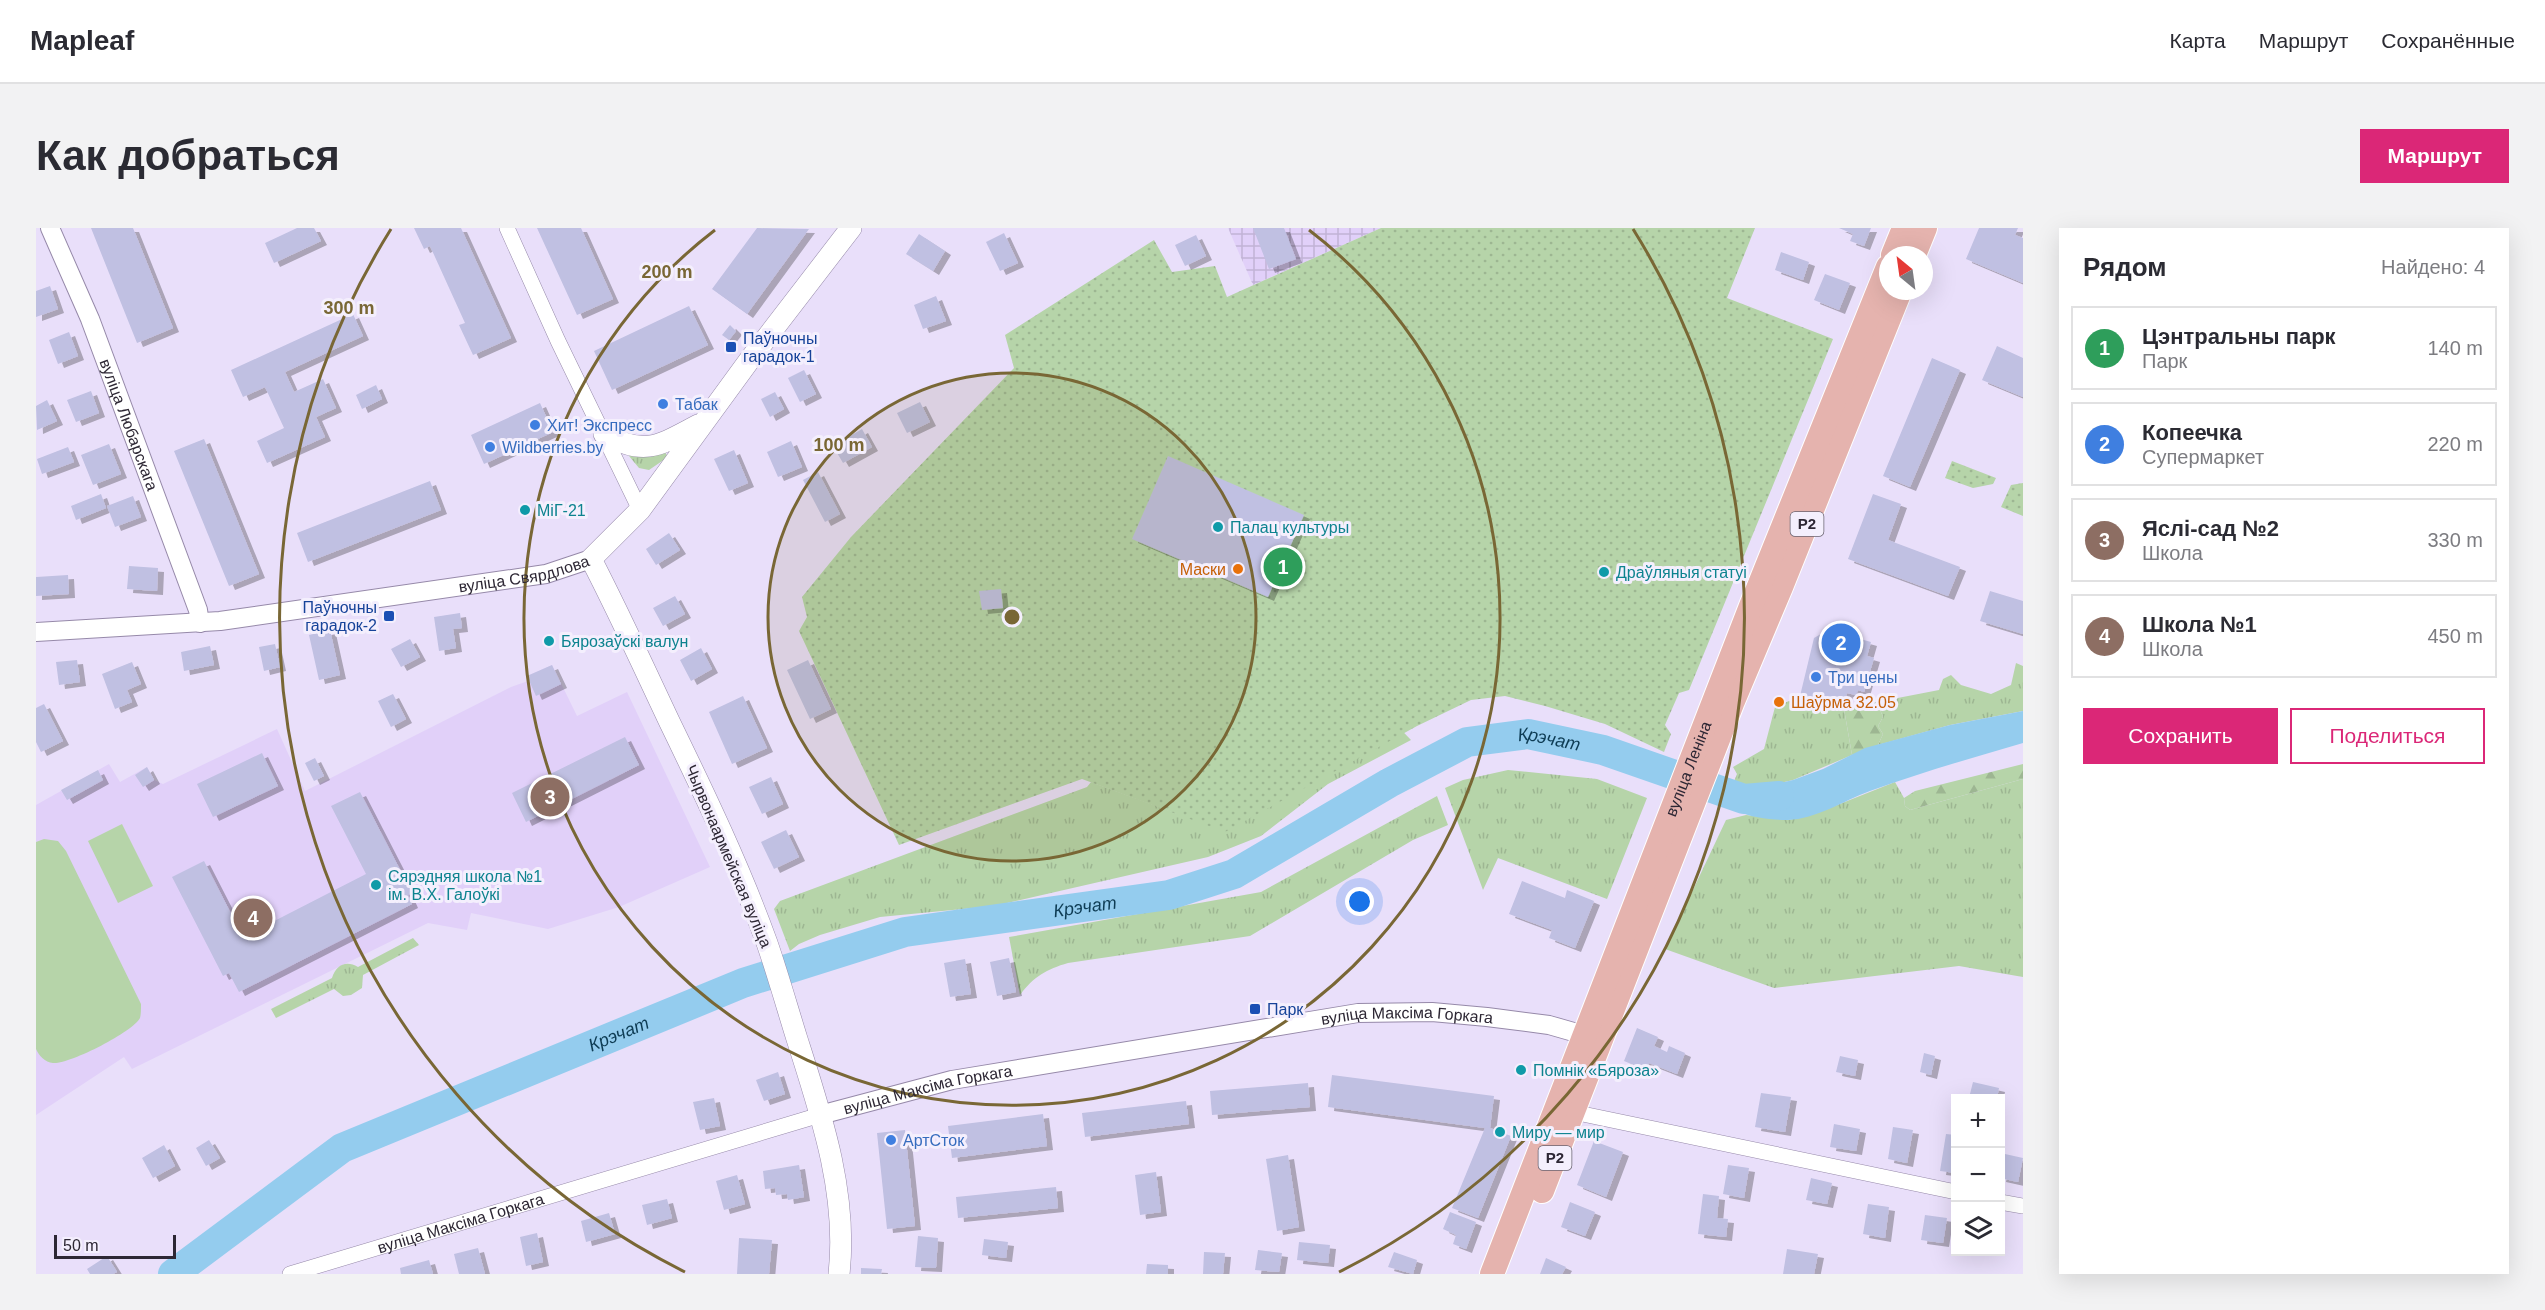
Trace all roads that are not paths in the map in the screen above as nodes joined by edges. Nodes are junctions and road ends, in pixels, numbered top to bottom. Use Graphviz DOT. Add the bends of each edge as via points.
graph roads {
  1 [pos="50,228"];
  2 [pos="507,228"];
  3 [pos="851,228"];
  4 [pos="1904,228"];
  5 [pos="1925,228"];
  6 [pos="1897,246"];
  7 [pos="1918,246"];
  8 [pos="1879,291"];
  9 [pos="1896,300"];
  10 [pos="704,422"];
  11 [pos="604,434"];
  12 [pos="640,510"];
  13 [pos="591,559"];
  14 [pos="200,623"];
  15 [pos="36,632"];
  16 [pos="1704,752"];
  17 [pos="1592,1038"];
  18 [pos="1565,1109"];
  19 [pos="820,1115"];
  20 [pos="1951,1191"];
  21 [pos="2005,1203"];
  22 [pos="2023,1206"];
  23 [pos="290,1274"];
  24 [pos="839,1274"];
  25 [pos="1492,1274"];
  26 [pos="1509,1274"];
  1 -- 14 [label="street, вуліца Любарскага" via="90,319"];
  2 -- 11 [label="street"];
  3 -- 10 [label="main road, вуліца Свярдлова"];
  4 -- 6 [label="main road"];
  5 -- 7 [label="main road"];
  8 -- 16 [label="main road, вуліца Леніна / Р2"];
  9 -- 16 [label="main road, вуліца Леніна / Р2"];
  10 -- 11 [label="main road" via="666,442 644,448 622,444"];
  10 -- 12 [label="main road, вуліца Свярдлова"];
  11 -- 12 [label="street"];
  12 -- 13 [label="main road, вуліца Свярдлова"];
  13 -- 14 [label="street, вуліца Свярдлова" via="546,574"];
  13 -- 19 [label="main road, Чырвонаармейская вуліца" via="735,864 767,944"];
  14 -- 15 [label="street, вуліца Свярдлова"];
  16 -- 17 [label="main road, вуліца Леніна / Р2"];
  17 -- 18 [label="main road, вуліца Леніна / Р2"];
  17 -- 19 [label="street, вуліца Максіма Горкага" via="1549,1025 1487,1017 1432,1012 1358,1013 952,1080"];
  18 -- 20 [label="street"];
  18 -- 25 [label="main road, вуліца Леніна / Р2"];
  18 -- 26 [label="main road, вуліца Леніна / Р2"];
  19 -- 23 [label="street, вуліца Максіма Горкага"];
  19 -- 24 [label="main road, Чырвонаармейская вуліца" via="842,1227"];
  21 -- 22 [label="street"];
}
